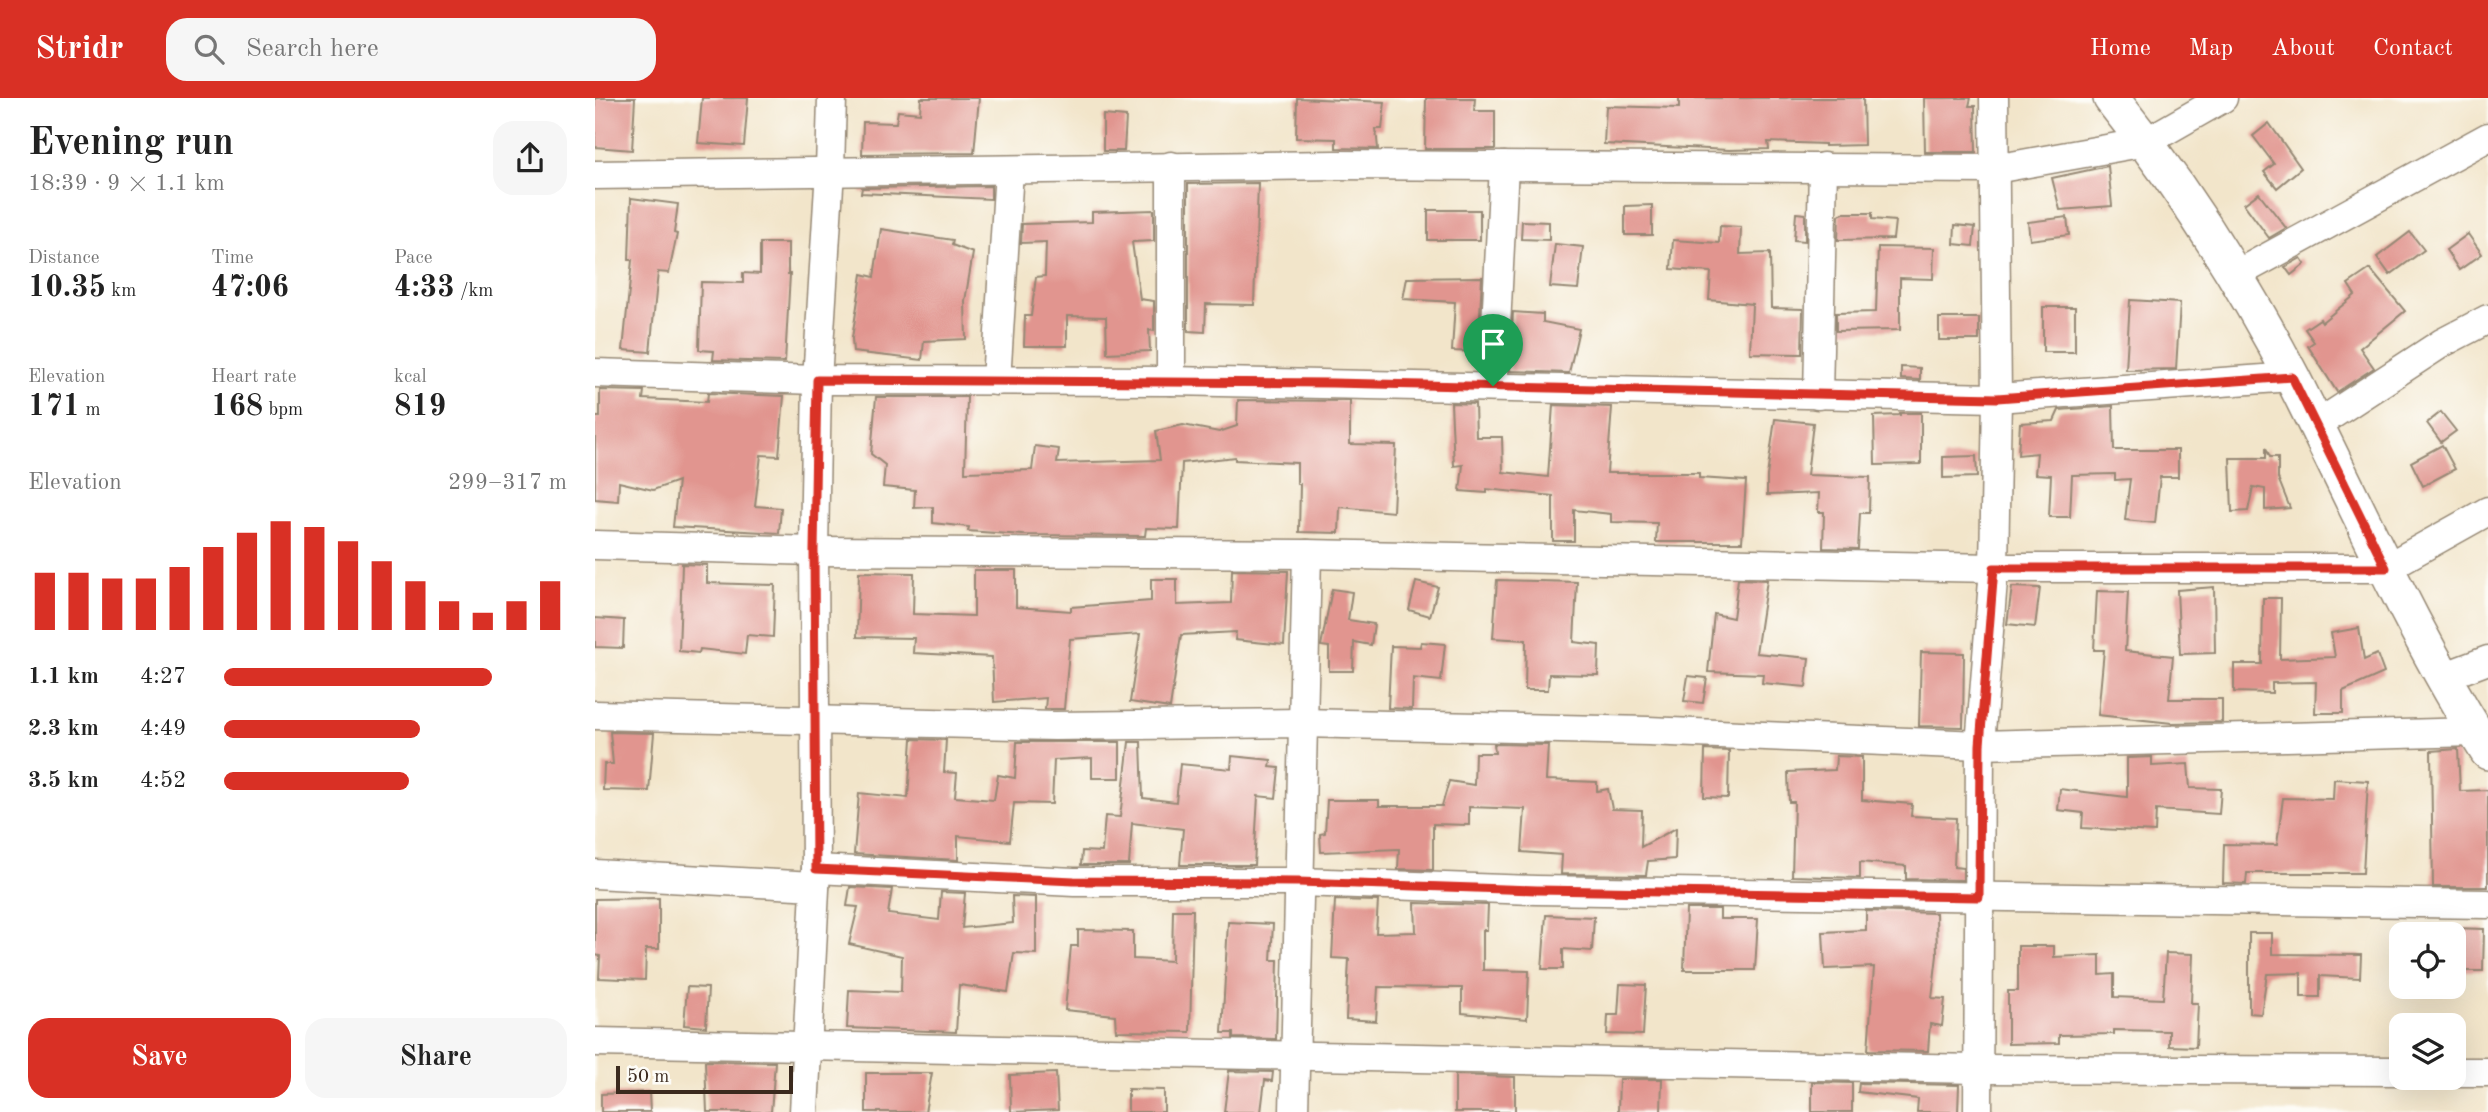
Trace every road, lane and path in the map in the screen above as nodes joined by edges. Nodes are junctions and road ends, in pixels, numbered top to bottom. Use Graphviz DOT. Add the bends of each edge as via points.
graph roads {
  1 [pos="832,98"];
  2 [pos="1994,98"];
  3 [pos="2111,98"];
  4 [pos="2223,98"];
  5 [pos="2488,137"];
  6 [pos="2146,142"];
  7 [pos="1171,166"];
  8 [pos="1504,166"];
  9 [pos="1823,167"];
  10 [pos="1995,169"];
  11 [pos="831,170"];
  12 [pos="1009,170"];
  13 [pos="595,175"];
  14 [pos="2235,275"];
  15 [pos="2488,319"];
  16 [pos="595,373"];
  17 [pos="2292,377"];
  18 [pos="817,380"];
  19 [pos="996,381"];
  20 [pos="1171,381"];
  21 [pos="1493,386"];
  22 [pos="1818,395"];
  23 [pos="1997,398"];
  24 [pos="2315,426"];
  25 [pos="2488,512"];
  26 [pos="595,545"];
  27 [pos="814,551"];
  28 [pos="1307,554"];
  29 [pos="1994,568"];
  30 [pos="2386,568"];
  31 [pos="2488,660"];
  32 [pos="2443,677"];
  33 [pos="595,715"];
  34 [pos="815,720"];
  35 [pos="1301,723"];
  36 [pos="2482,742"];
  37 [pos="1980,745"];
  38 [pos="595,874"];
  39 [pos="816,877"];
  40 [pos="1298,882"];
  41 [pos="1979,897"];
  42 [pos="2488,904"];
  43 [pos="595,1042"];
  44 [pos="806,1047"];
  45 [pos="1297,1055"];
  46 [pos="1978,1069"];
  47 [pos="2389,1071"];
  48 [pos="2466,1072"];
  49 [pos="2488,1072"];
  50 [pos="804,1112"];
  51 [pos="1294,1112"];
  52 [pos="1978,1112"];
  1 -- 11 [label="street"];
  2 -- 10 [label="street"];
  3 -- 6 [label="street"];
  4 -- 6 [label="street"];
  5 -- 14 [label="street"];
  6 -- 10 [label="street"];
  6 -- 14 [label="street"];
  7 -- 8 [label="street"];
  7 -- 12 [label="street"];
  7 -- 20 [label="street"];
  8 -- 9 [label="street"];
  8 -- 21 [label="street"];
  9 -- 10 [label="street"];
  9 -- 22 [label="street"];
  10 -- 23 [label="street"];
  11 -- 12 [label="street"];
  11 -- 13 [label="street"];
  11 -- 18 [label="street"];
  12 -- 19 [label="street"];
  14 -- 17 [label="street"];
  15 -- 24 [label="street" via="2442,343"];
  16 -- 18 [label="street"];
  17 -- 23 [label="street"];
  17 -- 24 [label="street"];
  18 -- 19 [label="street"];
  18 -- 27 [label="street"];
  19 -- 20 [label="street"];
  20 -- 21 [label="street"];
  21 -- 22 [label="street"];
  22 -- 23 [label="street"];
  23 -- 29 [label="street"];
  24 -- 30 [label="street"];
  25 -- 30 [label="street"];
  26 -- 27 [label="street"];
  27 -- 28 [label="street"];
  27 -- 34 [label="street"];
  28 -- 29 [label="street"];
  28 -- 35 [label="street"];
  29 -- 30 [label="street"];
  29 -- 37 [label="street"];
  30 -- 32 [label="street"];
  31 -- 32 [label="street"];
  32 -- 36 [label="street"];
  33 -- 34 [label="street"];
  34 -- 35 [label="street" via="1055,726"];
  34 -- 39 [label="street"];
  35 -- 37 [label="street"];
  35 -- 40 [label="street"];
  36 -- 37 [label="street"];
  37 -- 41 [label="street"];
  38 -- 39 [label="street"];
  39 -- 40 [label="street"];
  39 -- 44 [label="street"];
  40 -- 41 [label="street"];
  40 -- 45 [label="street"];
  41 -- 42 [label="street"];
  41 -- 46 [label="street"];
  43 -- 44 [label="street"];
  44 -- 45 [label="street"];
  44 -- 50 [label="street"];
  45 -- 46 [label="street"];
  45 -- 51 [label="street"];
  46 -- 47 [label="street"];
  46 -- 52 [label="street"];
  48 -- 49 [label="street"];
}
